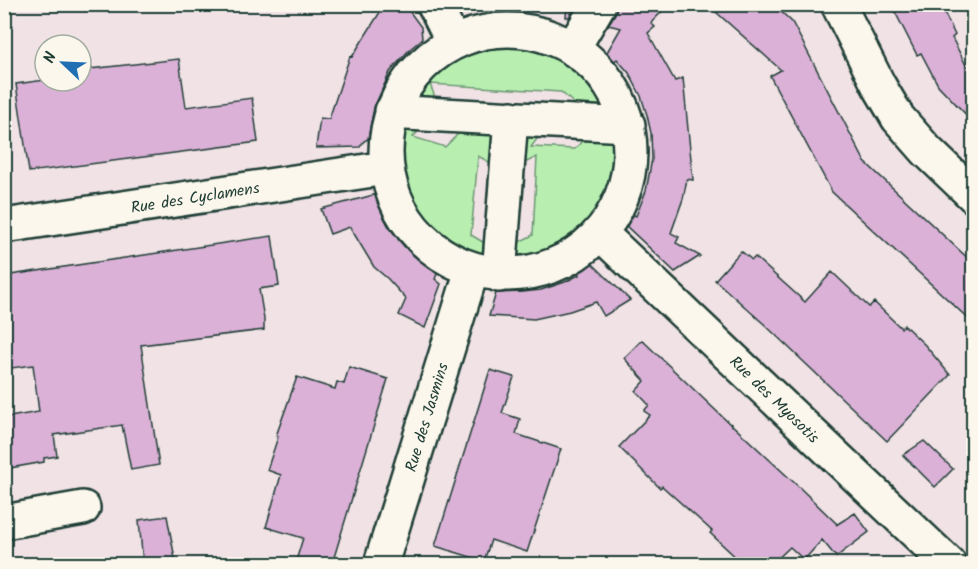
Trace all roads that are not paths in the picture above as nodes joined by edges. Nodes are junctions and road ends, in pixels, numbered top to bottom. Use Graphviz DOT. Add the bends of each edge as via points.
graph roads {
  1 [pos="434,4"];
  2 [pos="599,4"];
  3 [pos="838,4"];
  4 [pos="453,42"];
  5 [pos="573,48"];
  6 [pos="392,111"];
  7 [pos="511,118"];
  8 [pos="628,125"];
  9 [pos="386,168"];
  10 [pos="974,196"];
  11 [pos="4,226"];
  12 [pos="600,234"];
  13 [pos="485,273"];
  14 [pos="83,508"];
  15 [pos="4,522"];
  16 [pos="381,564"];
  17 [pos="949,564"];
  1 -- 4 [label="street"];
  2 -- 5 [label="street"];
  3 -- 10 [label="street" via="898,118"];
  4 -- 5 [label="street" via="502,30 526,31"];
  4 -- 6 [label="street" via="416,71"];
  5 -- 8 [label="street" via="608,81"];
  6 -- 7 [label="street"];
  6 -- 9 [label="street" via="386,139"];
  7 -- 8 [label="street"];
  7 -- 13 [label="street, Rue des Jasmins"];
  8 -- 12 [label="street" via="629,171 623,194"];
  9 -- 11 [label="street, Rue des Cyclamens"];
  9 -- 13 [label="street" via="405,220 423,242 446,259"];
  12 -- 13 [label="street" via="579,253 554,266 527,274"];
  12 -- 17 [label="street, Rue des Myosotis"];
  13 -- 16 [label="street, Rue des Jasmins"];
  14 -- 15 [label="street"];
}
